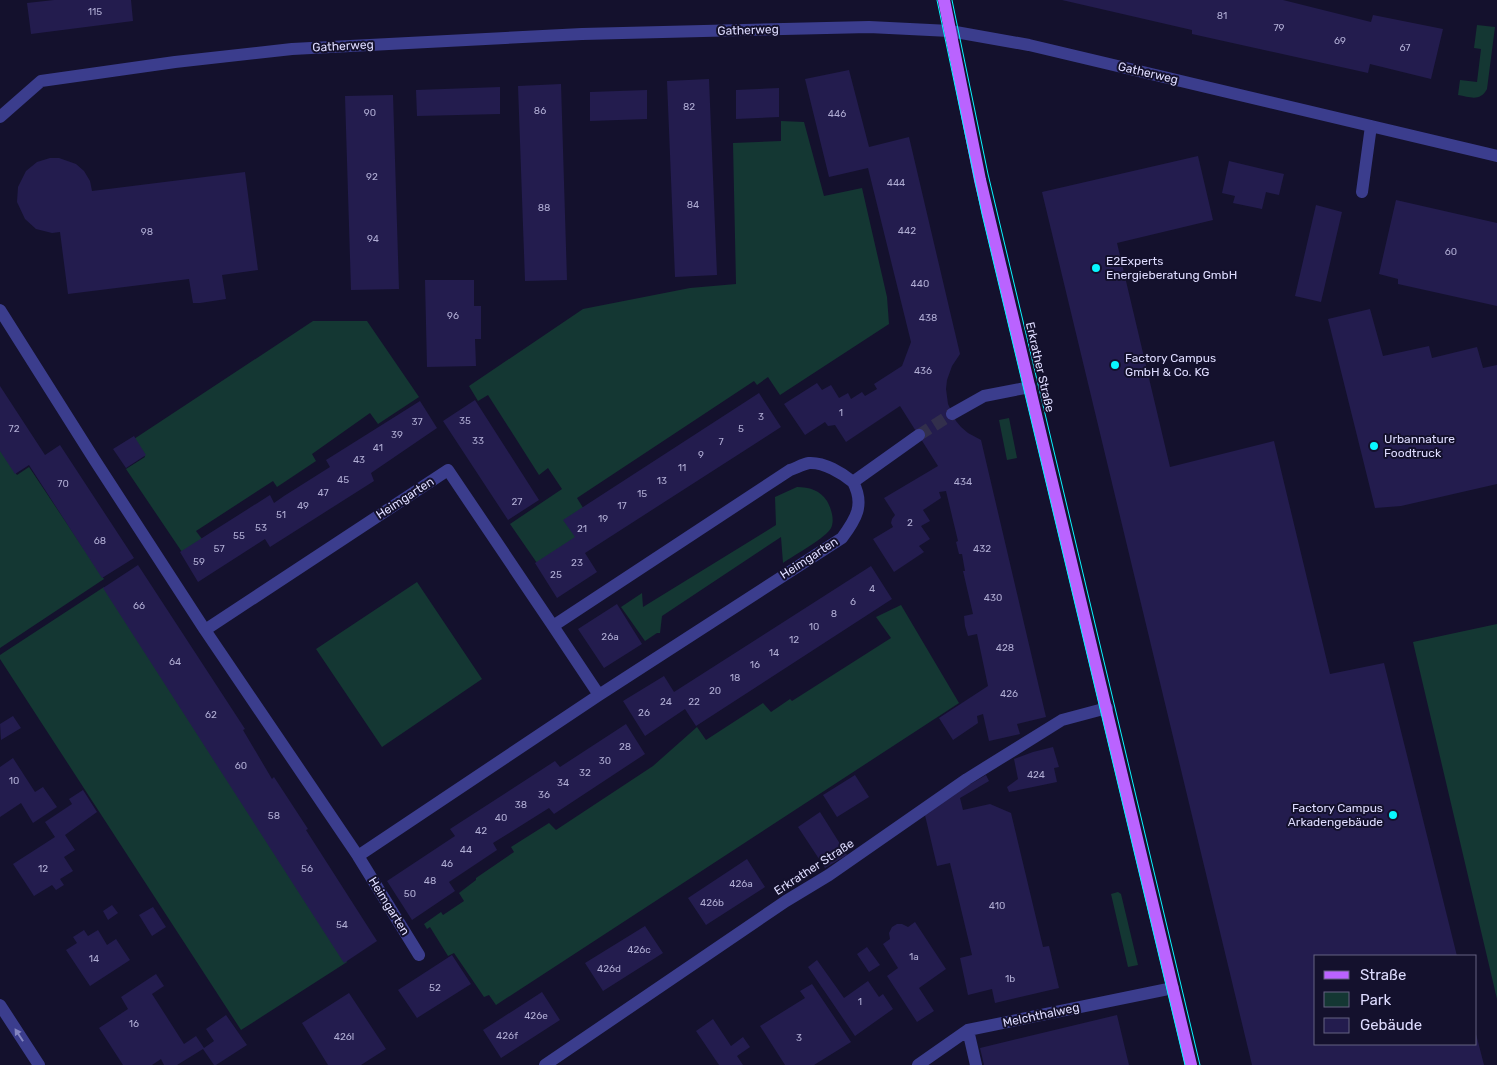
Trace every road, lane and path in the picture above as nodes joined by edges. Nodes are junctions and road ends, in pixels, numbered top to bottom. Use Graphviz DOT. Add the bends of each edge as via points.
graph roads {
  1 [pos="944,0"];
  2 [pos="950,31"];
  3 [pos="0,117"];
  4 [pos="1370,126"];
  5 [pos="1497,156"];
  6 [pos="1362,192"];
  7 [pos="0,310"];
  8 [pos="1030,387"];
  9 [pos="952,414"];
  10 [pos="919,435"];
  11 [pos="853,482"];
  12 [pos="553,626"];
  13 [pos="205,630"];
  14 [pos="599,695"];
  15 [pos="1107,708"];
  16 [pos="358,856"];
  17 [pos="419,955"];
  18 [pos="1173,988"];
  19 [pos="0,1005"];
  20 [pos="968,1030"];
  21 [pos="39,1065"];
  22 [pos="545,1065"];
  23 [pos="918,1065"];
  24 [pos="976,1065"];
  25 [pos="1191,1065"];
  1 -- 2 [label="main road, Erkrather Straße"];
  2 -- 3 [label="street, Gatherweg" via="869,27 630,33 292,49 41,81"];
  2 -- 4 [label="street, Gatherweg" via="1029,46"];
  2 -- 8 [label="main road, Erkrather Straße" via="980,180"];
  4 -- 5 [label="street, Gatherweg"];
  4 -- 6 [label="street"];
  7 -- 13 [label="street, Heimgarten"];
  8 -- 9 [label="street" via="984,396"];
  8 -- 15 [label="main road, Erkrather Straße"];
  10 -- 11 [label="street"];
  11 -- 12 [label="street" via="841,472 825,466 809,463 790,470"];
  11 -- 14 [label="street, Heimgarten" via="859,493 858,510 842,538"];
  12 -- 13 [label="street, Heimgarten" via="448,470"];
  12 -- 14 [label="street, Heimgarten"];
  13 -- 16 [label="street, Heimgarten"];
  14 -- 16 [label="street, Heimgarten"];
  15 -- 18 [label="main road, Erkrather Straße"];
  15 -- 22 [label="street, Erkrather Straße" via="1062,720 967,779"];
  16 -- 17 [label="street, Heimgarten"];
  18 -- 20 [label="street, Melchthalweg"];
  18 -- 25 [label="main road, Erkrather Straße"];
  21 -- 19 [label="street, one-way"];
  20 -- 23 [label="street, Melchthalweg"];
  20 -- 24 [label="street"];
}
